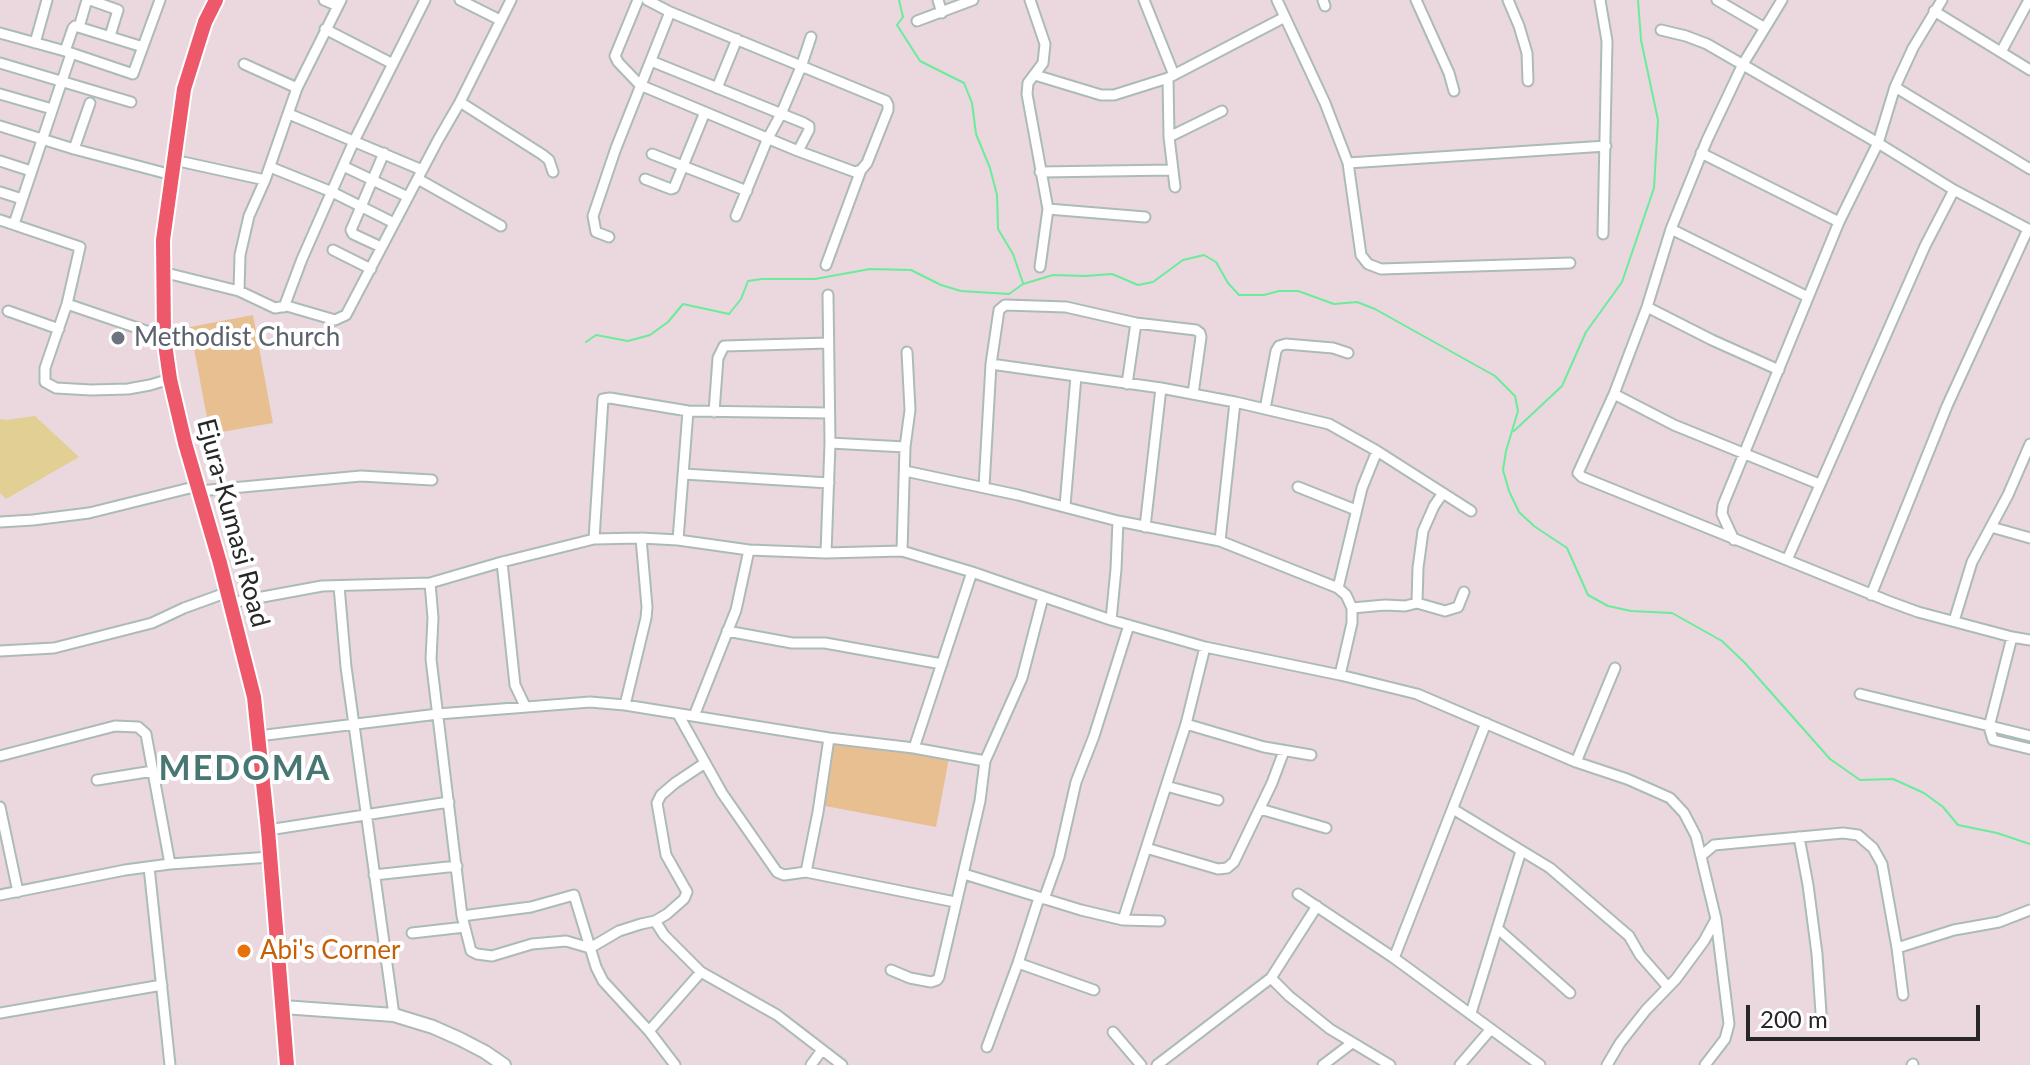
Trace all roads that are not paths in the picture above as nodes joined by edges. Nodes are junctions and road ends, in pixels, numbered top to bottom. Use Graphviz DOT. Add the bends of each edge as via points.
graph roads {
  1 [pos="47,0"];
  2 [pos="89,0"];
  3 [pos="160,0"];
  4 [pos="216,0"];
  5 [pos="324,0"];
  6 [pos="425,0"];
  7 [pos="460,0"];
  8 [pos="511,0"];
  9 [pos="638,0"];
  10 [pos="647,0"];
  11 [pos="938,0"];
  12 [pos="973,0"];
  13 [pos="1030,0"];
  14 [pos="1144,0"];
  15 [pos="1277,0"];
  16 [pos="1416,0"];
  17 [pos="1508,0"];
  18 [pos="1600,0"];
  19 [pos="1717,0"];
  20 [pos="1782,0"];
  21 [pos="1942,0"];
  22 [pos="2029,0"];
  23 [pos="340,3"];
  24 [pos="1934,11"];
  25 [pos="670,12"];
  26 [pos="942,13"];
  27 [pos="1285,17"];
  28 [pos="500,20"];
  29 [pos="917,21"];
  30 [pos="79,27"];
  31 [pos="1765,28"];
  32 [pos="325,29"];
  33 [pos="1661,30"];
  34 [pos="0,33"];
  35 [pos="110,36"];
  36 [pos="811,37"];
  37 [pos="737,39"];
  38 [pos="35,43"];
  39 [pos="143,47"];
  40 [pos="68,52"];
  41 [pos="2001,52"];
  42 [pos="651,61"];
  43 [pos="0,63"];
  44 [pos="244,64"];
  45 [pos="393,64"];
  46 [pos="1743,64"];
  47 [pos="801,67"];
  48 [pos="2030,70"];
  49 [pos="1035,75"];
  50 [pos="1171,76"];
  51 [pos="62,81"];
  52 [pos="1528,81"];
  53 [pos="640,85"];
  54 [pos="1895,87"];
  55 [pos="297,88"];
  56 [pos="717,88"];
  57 [pos="1454,91"];
  58 [pos="0,94"];
  59 [pos="131,102"];
  60 [pos="460,102"];
  61 [pos="90,103"];
  62 [pos="52,109"];
  63 [pos="1222,111"];
  64 [pos="705,112"];
  65 [pos="289,114"];
  66 [pos="781,114"];
  67 [pos="0,126"];
  68 [pos="1169,137"];
  69 [pos="768,138"];
  70 [pos="43,139"];
  71 [pos="354,141"];
  72 [pos="1878,143"];
  73 [pos="1606,146"];
  74 [pos="74,149"];
  75 [pos="798,151"];
  76 [pos="384,153"];
  77 [pos="1701,153"];
  78 [pos="652,154"];
  79 [pos="0,161"];
  80 [pos="1348,163"];
  81 [pos="343,166"];
  82 [pos="684,166"];
  83 [pos="270,167"];
  84 [pos="173,168"];
  85 [pos="2030,169"];
  86 [pos="861,170"];
  87 [pos="1173,170"];
  88 [pos="31,171"];
  89 [pos="553,172"];
  90 [pos="1040,172"];
  91 [pos="420,174"];
  92 [pos="645,179"];
  93 [pos="265,180"];
  94 [pos="372,180"];
  95 [pos="1175,187"];
  96 [pos="1954,190"];
  97 [pos="747,191"];
  98 [pos="0,192"];
  99 [pos="332,192"];
  100 [pos="408,197"];
  101 [pos="22,199"];
  102 [pos="360,205"];
  103 [pos="1048,209"];
  104 [pos="736,216"];
  105 [pos="1145,217"];
  106 [pos="0,220"];
  107 [pos="1839,222"];
  108 [pos="394,223"];
  109 [pos="14,224"];
  110 [pos="501,226"];
  111 [pos="1671,229"];
  112 [pos="2029,230"];
  113 [pos="1603,234"];
  114 [pos="609,237"];
  115 [pos="381,247"];
  116 [pos="333,250"];
  117 [pos="1570,263"];
  118 [pos="826,265"];
  119 [pos="1040,267"];
  120 [pos="371,269"];
  121 [pos="162,272"];
  122 [pos="239,291"];
  123 [pos="828,295"];
  124 [pos="1808,297"];
  125 [pos="67,304"];
  126 [pos="284,307"];
  127 [pos="1647,307"];
  128 [pos="8,311"];
  129 [pos="1136,323"];
  130 [pos="59,329"];
  131 [pos="164,337"];
  132 [pos="828,343"];
  133 [pos="907,352"];
  134 [pos="1348,353"];
  135 [pos="991,364"];
  136 [pos="1779,370"];
  137 [pos="1076,376"];
  138 [pos="170,379"];
  139 [pos="1127,384"];
  140 [pos="1161,388"];
  141 [pos="1193,394"];
  142 [pos="1614,394"];
  143 [pos="1235,402"];
  144 [pos="1265,409"];
  145 [pos="688,411"];
  146 [pos="714,412"];
  147 [pos="829,413"];
  148 [pos="830,443"];
  149 [pos="2030,444"];
  150 [pos="905,447"];
  151 [pos="1377,451"];
  152 [pos="1745,453"];
  153 [pos="905,471"];
  154 [pos="684,474"];
  155 [pos="432,480"];
  156 [pos="829,483"];
  157 [pos="1819,484"];
  158 [pos="984,487"];
  159 [pos="1298,487"];
  160 [pos="198,488"];
  161 [pos="1443,493"];
  162 [pos="1065,506"];
  163 [pos="1356,510"];
  164 [pos="1471,511"];
  165 [pos="1118,521"];
  166 [pos="0,522"];
  167 [pos="1145,527"];
  168 [pos="1991,527"];
  169 [pos="641,538"];
  170 [pos="2030,538"];
  171 [pos="594,539"];
  172 [pos="678,540"];
  173 [pos="1734,540"];
  174 [pos="1220,541"];
  175 [pos="749,550"];
  176 [pos="902,551"];
  177 [pos="826,553"];
  178 [pos="1787,560"];
  179 [pos="502,562"];
  180 [pos="972,572"];
  181 [pos="430,583"];
  182 [pos="339,586"];
  183 [pos="1338,588"];
  184 [pos="1464,592"];
  185 [pos="1871,595"];
  186 [pos="229,597"];
  187 [pos="1043,597"];
  188 [pos="1417,603"];
  189 [pos="1352,608"];
  190 [pos="1111,620"];
  191 [pos="1954,621"];
  192 [pos="1129,625"];
  193 [pos="727,631"];
  194 [pos="2012,637"];
  195 [pos="2030,640"];
  196 [pos="1205,647"];
  197 [pos="0,651"];
  198 [pos="942,664"];
  199 [pos="1615,668"];
  200 [pos="1340,675"];
  201 [pos="515,685"];
  202 [pos="1860,694"];
  203 [pos="625,705"];
  204 [pos="525,706"];
  205 [pos="503,709"];
  206 [pos="438,714"];
  207 [pos="678,714"];
  208 [pos="694,716"];
  209 [pos="1486,723"];
  210 [pos="354,724"];
  211 [pos="1186,724"];
  212 [pos="1989,727"];
  213 [pos="258,736"];
  214 [pos="2030,736"];
  215 [pos="829,738"];
  216 [pos="914,748"];
  217 [pos="2030,749"];
  218 [pos="1284,751"];
  219 [pos="1311,755"];
  220 [pos="0,756"];
  221 [pos="985,761"];
  222 [pos="1576,762"];
  223 [pos="705,763"];
  224 [pos="153,771"];
  225 [pos="97,780"];
  226 [pos="1166,786"];
  227 [pos="1218,800"];
  228 [pos="449,802"];
  229 [pos="0,807"];
  230 [pos="1260,809"];
  231 [pos="1453,809"];
  232 [pos="368,816"];
  233 [pos="1326,828"];
  234 [pos="268,830"];
  235 [pos="1799,837"];
  236 [pos="1146,848"];
  237 [pos="1521,851"];
  238 [pos="1701,856"];
  239 [pos="270,857"];
  240 [pos="170,864"];
  241 [pos="457,866"];
  242 [pos="149,867"];
  243 [pos="806,872"];
  244 [pos="964,874"];
  245 [pos="374,875"];
  246 [pos="18,892"];
  247 [pos="1298,894"];
  248 [pos="0,895"];
  249 [pos="1041,898"];
  250 [pos="955,902"];
  251 [pos="1317,906"];
  252 [pos="2030,910"];
  253 [pos="462,916"];
  254 [pos="1716,919"];
  255 [pos="1123,920"];
  256 [pos="655,921"];
  257 [pos="1160,921"];
  258 [pos="465,927"];
  259 [pos="1497,928"];
  260 [pos="412,933"];
  261 [pos="590,948"];
  262 [pos="1897,948"];
  263 [pos="1394,958"];
  264 [pos="1018,963"];
  265 [pos="891,970"];
  266 [pos="701,972"];
  267 [pos="1271,978"];
  268 [pos="162,985"];
  269 [pos="1668,987"];
  270 [pos="1094,990"];
  271 [pos="1570,993"];
  272 [pos="1903,995"];
  273 [pos="283,1007"];
  274 [pos="0,1013"];
  275 [pos="1471,1013"];
  276 [pos="1821,1013"];
  277 [pos="394,1015"];
  278 [pos="1491,1029"];
  279 [pos="649,1031"];
  280 [pos="1113,1032"];
  281 [pos="1352,1043"];
  282 [pos="987,1047"];
  283 [pos="822,1050"];
  284 [pos="170,1065"];
  285 [pos="287,1065"];
  286 [pos="504,1065"];
  287 [pos="675,1065"];
  288 [pos="811,1065"];
  289 [pos="842,1065"];
  290 [pos="1141,1065"];
  291 [pos="1157,1065"];
  292 [pos="1323,1065"];
  293 [pos="1390,1065"];
  294 [pos="1460,1065"];
  295 [pos="1540,1065"];
  296 [pos="1607,1065"];
  297 [pos="1705,1065"];
  1 -- 38 [label="street"];
  2 -- 30 [label="street"];
  2 -- 35 [label="street" via="118,10"];
  3 -- 39 [label="street"];
  4 -- 84 [label="main road, Ejura-Kumasi Road" via="184,89"];
  5 -- 23 [label="street"];
  6 -- 45 [label="street"];
  7 -- 28 [label="street"];
  8 -- 28 [label="street"];
  9 -- 53 [label="street" via="615,58"];
  10 -- 25 [label="street"];
  11 -- 26 [label="street"];
  12 -- 26 [label="street"];
  13 -- 49 [label="street" via="1045,44"];
  14 -- 50 [label="street"];
  15 -- 27 [label="street"];
  16 -- 57 [label="street"];
  17 -- 52 [label="street" via="1527,53"];
  18 -- 73 [label="street" via="1607,41"];
  19 -- 31 [label="street"];
  20 -- 31 [label="street"];
  21 -- 24 [label="street"];
  22 -- 41 [label="street"];
  23 -- 32 [label="street"];
  24 -- 41 [label="street"];
  24 -- 54 [label="street"];
  25 -- 37 [label="street"];
  25 -- 42 [label="street"];
  26 -- 29 [label="street"];
  27 -- 50 [label="street"];
  27 -- 80 [label="street"];
  28 -- 60 [label="street"];
  30 -- 35 [label="street"];
  30 -- 40 [label="street" via="73,28"];
  31 -- 46 [label="street"];
  32 -- 45 [label="street"];
  32 -- 55 [label="street"];
  33 -- 46 [label="street" via="1696,40"];
  34 -- 38 [label="street"];
  35 -- 39 [label="street"];
  36 -- 47 [label="street"];
  37 -- 47 [label="street"];
  37 -- 56 [label="street"];
  38 -- 40 [label="street"];
  39 -- 40 [label="street" via="133,74"];
  40 -- 51 [label="street"];
  41 -- 48 [label="street"];
  42 -- 53 [label="street"];
  42 -- 56 [label="street"];
  43 -- 51 [label="street"];
  44 -- 55 [label="street"];
  45 -- 71 [label="street"];
  46 -- 72 [label="street"];
  46 -- 77 [label="street"];
  47 -- 66 [label="street"];
  47 -- 86 [label="street" via="886,101"];
  49 -- 50 [label="street" via="1101,95"];
  49 -- 90 [label="street" via="1027,94"];
  50 -- 68 [label="street"];
  51 -- 59 [label="street"];
  51 -- 62 [label="street"];
  53 -- 64 [label="street"];
  53 -- 114 [label="street" via="593,216 596,232"];
  54 -- 72 [label="street"];
  54 -- 85 [label="street"];
  55 -- 65 [label="street"];
  56 -- 66 [label="street"];
  58 -- 62 [label="street"];
  60 -- 89 [label="street" via="543,155"];
  60 -- 91 [label="street"];
  61 -- 74 [label="street"];
  62 -- 70 [label="street"];
  63 -- 68 [label="street"];
  64 -- 69 [label="street"];
  64 -- 82 [label="street"];
  65 -- 71 [label="street"];
  65 -- 83 [label="street"];
  66 -- 69 [label="street"];
  66 -- 75 [label="street" via="809,126"];
  67 -- 70 [label="street"];
  68 -- 87 [label="street"];
  69 -- 75 [label="street"];
  69 -- 97 [label="street"];
  70 -- 74 [label="street"];
  70 -- 88 [label="street"];
  71 -- 76 [label="street"];
  71 -- 81 [label="street"];
  72 -- 96 [label="street"];
  72 -- 107 [label="street"];
  73 -- 80 [label="street"];
  73 -- 113 [label="street"];
  74 -- 84 [label="street"];
  75 -- 86 [label="street"];
  76 -- 91 [label="street"];
  76 -- 94 [label="street"];
  77 -- 107 [label="street"];
  77 -- 111 [label="street"];
  78 -- 82 [label="street"];
  79 -- 88 [label="street"];
  80 -- 117 [label="street" via="1361,255 1368,264 1381,269"];
  81 -- 94 [label="street"];
  81 -- 99 [label="street"];
  82 -- 92 [label="street" via="673,189"];
  82 -- 97 [label="street"];
  83 -- 93 [label="street"];
  83 -- 99 [label="street"];
  84 -- 93 [label="street"];
  84 -- 121 [label="main road, Ejura-Kumasi Road"];
  86 -- 118 [label="street"];
  87 -- 90 [label="street"];
  87 -- 95 [label="street"];
  88 -- 101 [label="street"];
  90 -- 103 [label="street"];
  91 -- 100 [label="street"];
  91 -- 110 [label="street"];
  93 -- 122 [label="street" via="249,216"];
  94 -- 100 [label="street"];
  94 -- 102 [label="street"];
  96 -- 112 [label="street"];
  96 -- 157 [label="street"];
  97 -- 104 [label="street"];
  98 -- 101 [label="street"];
  99 -- 102 [label="street"];
  99 -- 126 [label="street"];
  100 -- 108 [label="street"];
  101 -- 109 [label="street"];
  102 -- 108 [label="street"];
  102 -- 115 [label="street" via="351,232"];
  103 -- 105 [label="street"];
  103 -- 119 [label="street"];
  106 -- 109 [label="street"];
  107 -- 124 [label="street"];
  108 -- 115 [label="street"];
  109 -- 125 [label="street" via="79,246"];
  111 -- 124 [label="street"];
  111 -- 127 [label="street"];
  112 -- 185 [label="street" via="1947,406"];
  115 -- 120 [label="street"];
  116 -- 120 [label="street"];
  120 -- 126 [label="street" via="341,318"];
  121 -- 122 [label="street"];
  121 -- 131 [label="main road, Ejura-Kumasi Road"];
  122 -- 126 [label="street"];
  123 -- 132 [label="street"];
  124 -- 136 [label="street"];
  125 -- 130 [label="street"];
  125 -- 131 [label="street"];
  127 -- 136 [label="street"];
  127 -- 142 [label="street"];
  128 -- 130 [label="street"];
  129 -- 135 [label="street" via="1066,307 1005,305 999,310"];
  129 -- 139 [label="street"];
  129 -- 141 [label="street" via="1200,333"];
  130 -- 138 [label="street" via="44,374 45,382 56,388 128,389"];
  131 -- 138 [label="main road, Ejura-Kumasi Road"];
  132 -- 146 [label="street" via="724,346 718,358"];
  132 -- 147 [label="street"];
  133 -- 150 [label="street" via="910,410"];
  134 -- 144 [label="street" via="1279,346"];
  135 -- 137 [label="street"];
  135 -- 158 [label="street"];
  136 -- 152 [label="street"];
  137 -- 139 [label="street"];
  137 -- 162 [label="street"];
  138 -- 160 [label="main road, Ejura-Kumasi Road"];
  139 -- 140 [label="street"];
  140 -- 141 [label="street"];
  140 -- 167 [label="street"];
  141 -- 143 [label="street"];
  142 -- 152 [label="street"];
  142 -- 173 [label="street" via="1578,473"];
  143 -- 144 [label="street"];
  143 -- 174 [label="street"];
  144 -- 151 [label="street" via="1329,424"];
  145 -- 146 [label="street"];
  145 -- 154 [label="street"];
  145 -- 171 [label="street" via="603,399"];
  146 -- 147 [label="street"];
  147 -- 148 [label="street"];
  148 -- 150 [label="street"];
  148 -- 156 [label="street"];
  149 -- 168 [label="street"];
  150 -- 153 [label="street"];
  151 -- 161 [label="street"];
  151 -- 163 [label="street"];
  152 -- 157 [label="street"];
  152 -- 173 [label="street" via="1723,505"];
  153 -- 158 [label="street"];
  153 -- 176 [label="street"];
  154 -- 156 [label="street"];
  154 -- 172 [label="street"];
  155 -- 160 [label="street" via="361,476"];
  156 -- 177 [label="street"];
  157 -- 178 [label="street"];
  158 -- 162 [label="street"];
  159 -- 163 [label="street"];
  160 -- 166 [label="street" via="89,513"];
  160 -- 186 [label="main road, Ejura-Kumasi Road"];
  161 -- 164 [label="street"];
  161 -- 188 [label="street" via="1423,531"];
  162 -- 165 [label="street"];
  163 -- 183 [label="street"];
  165 -- 167 [label="street"];
  165 -- 190 [label="street"];
  167 -- 174 [label="street"];
  168 -- 170 [label="street"];
  168 -- 191 [label="street" via="1972,562"];
  169 -- 171 [label="street"];
  169 -- 172 [label="street"];
  169 -- 203 [label="street" via="646,618"];
  171 -- 179 [label="street"];
  172 -- 175 [label="street"];
  173 -- 178 [label="street"];
  174 -- 183 [label="street"];
  175 -- 177 [label="street"];
  175 -- 193 [label="street"];
  176 -- 177 [label="street"];
  176 -- 180 [label="street"];
  178 -- 185 [label="street"];
  179 -- 181 [label="street"];
  179 -- 201 [label="street"];
  180 -- 187 [label="street"];
  180 -- 198 [label="street"];
  181 -- 182 [label="street"];
  181 -- 206 [label="street"];
  182 -- 186 [label="street"];
  182 -- 210 [label="street"];
  183 -- 189 [label="street"];
  184 -- 188 [label="street" via="1458,607 1445,611"];
  185 -- 191 [label="street"];
  186 -- 197 [label="street" via="54,648"];
  186 -- 213 [label="main road, Ejura-Kumasi Road" via="254,697"];
  187 -- 190 [label="street"];
  187 -- 221 [label="street" via="1022,678"];
  188 -- 189 [label="street"];
  189 -- 200 [label="street"];
  190 -- 192 [label="street"];
  191 -- 194 [label="street"];
  192 -- 196 [label="street"];
  192 -- 249 [label="street" via="1076,782 1059,857"];
  193 -- 198 [label="street"];
  193 -- 208 [label="street"];
  194 -- 195 [label="street"];
  194 -- 212 [label="street"];
  196 -- 200 [label="street"];
  196 -- 211 [label="street"];
  198 -- 216 [label="street"];
  199 -- 222 [label="street"];
  200 -- 209 [label="street" via="1417,694"];
  201 -- 204 [label="street"];
  201 -- 205 [label="street"];
  202 -- 212 [label="street"];
  203 -- 204 [label="street"];
  203 -- 207 [label="street"];
  204 -- 205 [label="street"];
  205 -- 206 [label="street"];
  206 -- 210 [label="street"];
  206 -- 228 [label="street"];
  207 -- 208 [label="street"];
  207 -- 223 [label="street"];
  208 -- 215 [label="street"];
  209 -- 222 [label="street"];
  209 -- 231 [label="street"];
  210 -- 213 [label="street"];
  210 -- 232 [label="street"];
  211 -- 218 [label="street"];
  211 -- 226 [label="street"];
  212 -- 214 [label="street"];
  212 -- 217 [label="street" via="1993,740"];
  213 -- 234 [label="main road, Ejura-Kumasi Road"];
  215 -- 216 [label="street"];
  215 -- 243 [label="street"];
  216 -- 221 [label="street"];
  218 -- 219 [label="street"];
  218 -- 230 [label="street"];
  220 -- 224 [label="street" via="130,725 146,734"];
  221 -- 244 [label="street"];
  222 -- 238 [label="street" via="1670,798 1684,813"];
  223 -- 243 [label="street" via="777,872"];
  223 -- 256 [label="street" via="657,803 666,855 687,892"];
  224 -- 225 [label="street"];
  224 -- 240 [label="street"];
  226 -- 227 [label="street"];
  226 -- 236 [label="street"];
  228 -- 232 [label="street"];
  228 -- 241 [label="street"];
  229 -- 246 [label="street"];
  230 -- 233 [label="street"];
  230 -- 236 [label="street" via="1227,868"];
  231 -- 237 [label="street"];
  231 -- 263 [label="street"];
  232 -- 234 [label="street"];
  232 -- 245 [label="street"];
  234 -- 239 [label="main road, Ejura-Kumasi Road"];
  235 -- 238 [label="street" via="1714,845"];
  235 -- 262 [label="street" via="1858,835 1873,848 1882,864"];
  235 -- 276 [label="street" via="1816,940"];
  236 -- 255 [label="street"];
  237 -- 259 [label="street"];
  237 -- 269 [label="street" via="1550,868 1629,936"];
  238 -- 254 [label="street"];
  239 -- 240 [label="street"];
  239 -- 273 [label="main road, Ejura-Kumasi Road"];
  240 -- 242 [label="street"];
  241 -- 245 [label="street"];
  241 -- 253 [label="street"];
  242 -- 246 [label="street"];
  242 -- 268 [label="street"];
  243 -- 250 [label="street"];
  244 -- 249 [label="street"];
  244 -- 250 [label="street"];
  245 -- 277 [label="street"];
  246 -- 248 [label="street"];
  247 -- 251 [label="street"];
  249 -- 255 [label="street"];
  249 -- 264 [label="street"];
  250 -- 265 [label="street" via="937,980"];
  251 -- 263 [label="street"];
  251 -- 267 [label="street"];
  252 -- 262 [label="street"];
  253 -- 258 [label="street"];
  253 -- 261 [label="street" via="574,895"];
  254 -- 269 [label="street"];
  254 -- 297 [label="street" via="1728,1031"];
  255 -- 257 [label="street"];
  256 -- 261 [label="street" via="619,931"];
  256 -- 266 [label="street"];
  258 -- 260 [label="street"];
  258 -- 261 [label="street" via="471,951 485,956 566,941"];
  259 -- 271 [label="street"];
  259 -- 275 [label="street"];
  261 -- 279 [label="street" via="603,981"];
  262 -- 272 [label="street"];
  263 -- 275 [label="street"];
  264 -- 270 [label="street"];
  264 -- 282 [label="street"];
  266 -- 279 [label="street"];
  266 -- 283 [label="street" via="777,1015"];
  267 -- 281 [label="street"];
  267 -- 291 [label="street"];
  268 -- 274 [label="street"];
  268 -- 284 [label="street"];
  269 -- 296 [label="street"];
  273 -- 277 [label="street"];
  273 -- 285 [label="main road, Ejura-Kumasi Road"];
  275 -- 278 [label="street"];
  277 -- 286 [label="street" via="460,1039"];
  278 -- 294 [label="street"];
  278 -- 295 [label="street"];
  279 -- 287 [label="street"];
  280 -- 290 [label="street"];
  281 -- 292 [label="street"];
  281 -- 293 [label="street"];
  283 -- 288 [label="street"];
  283 -- 289 [label="street"];
}
